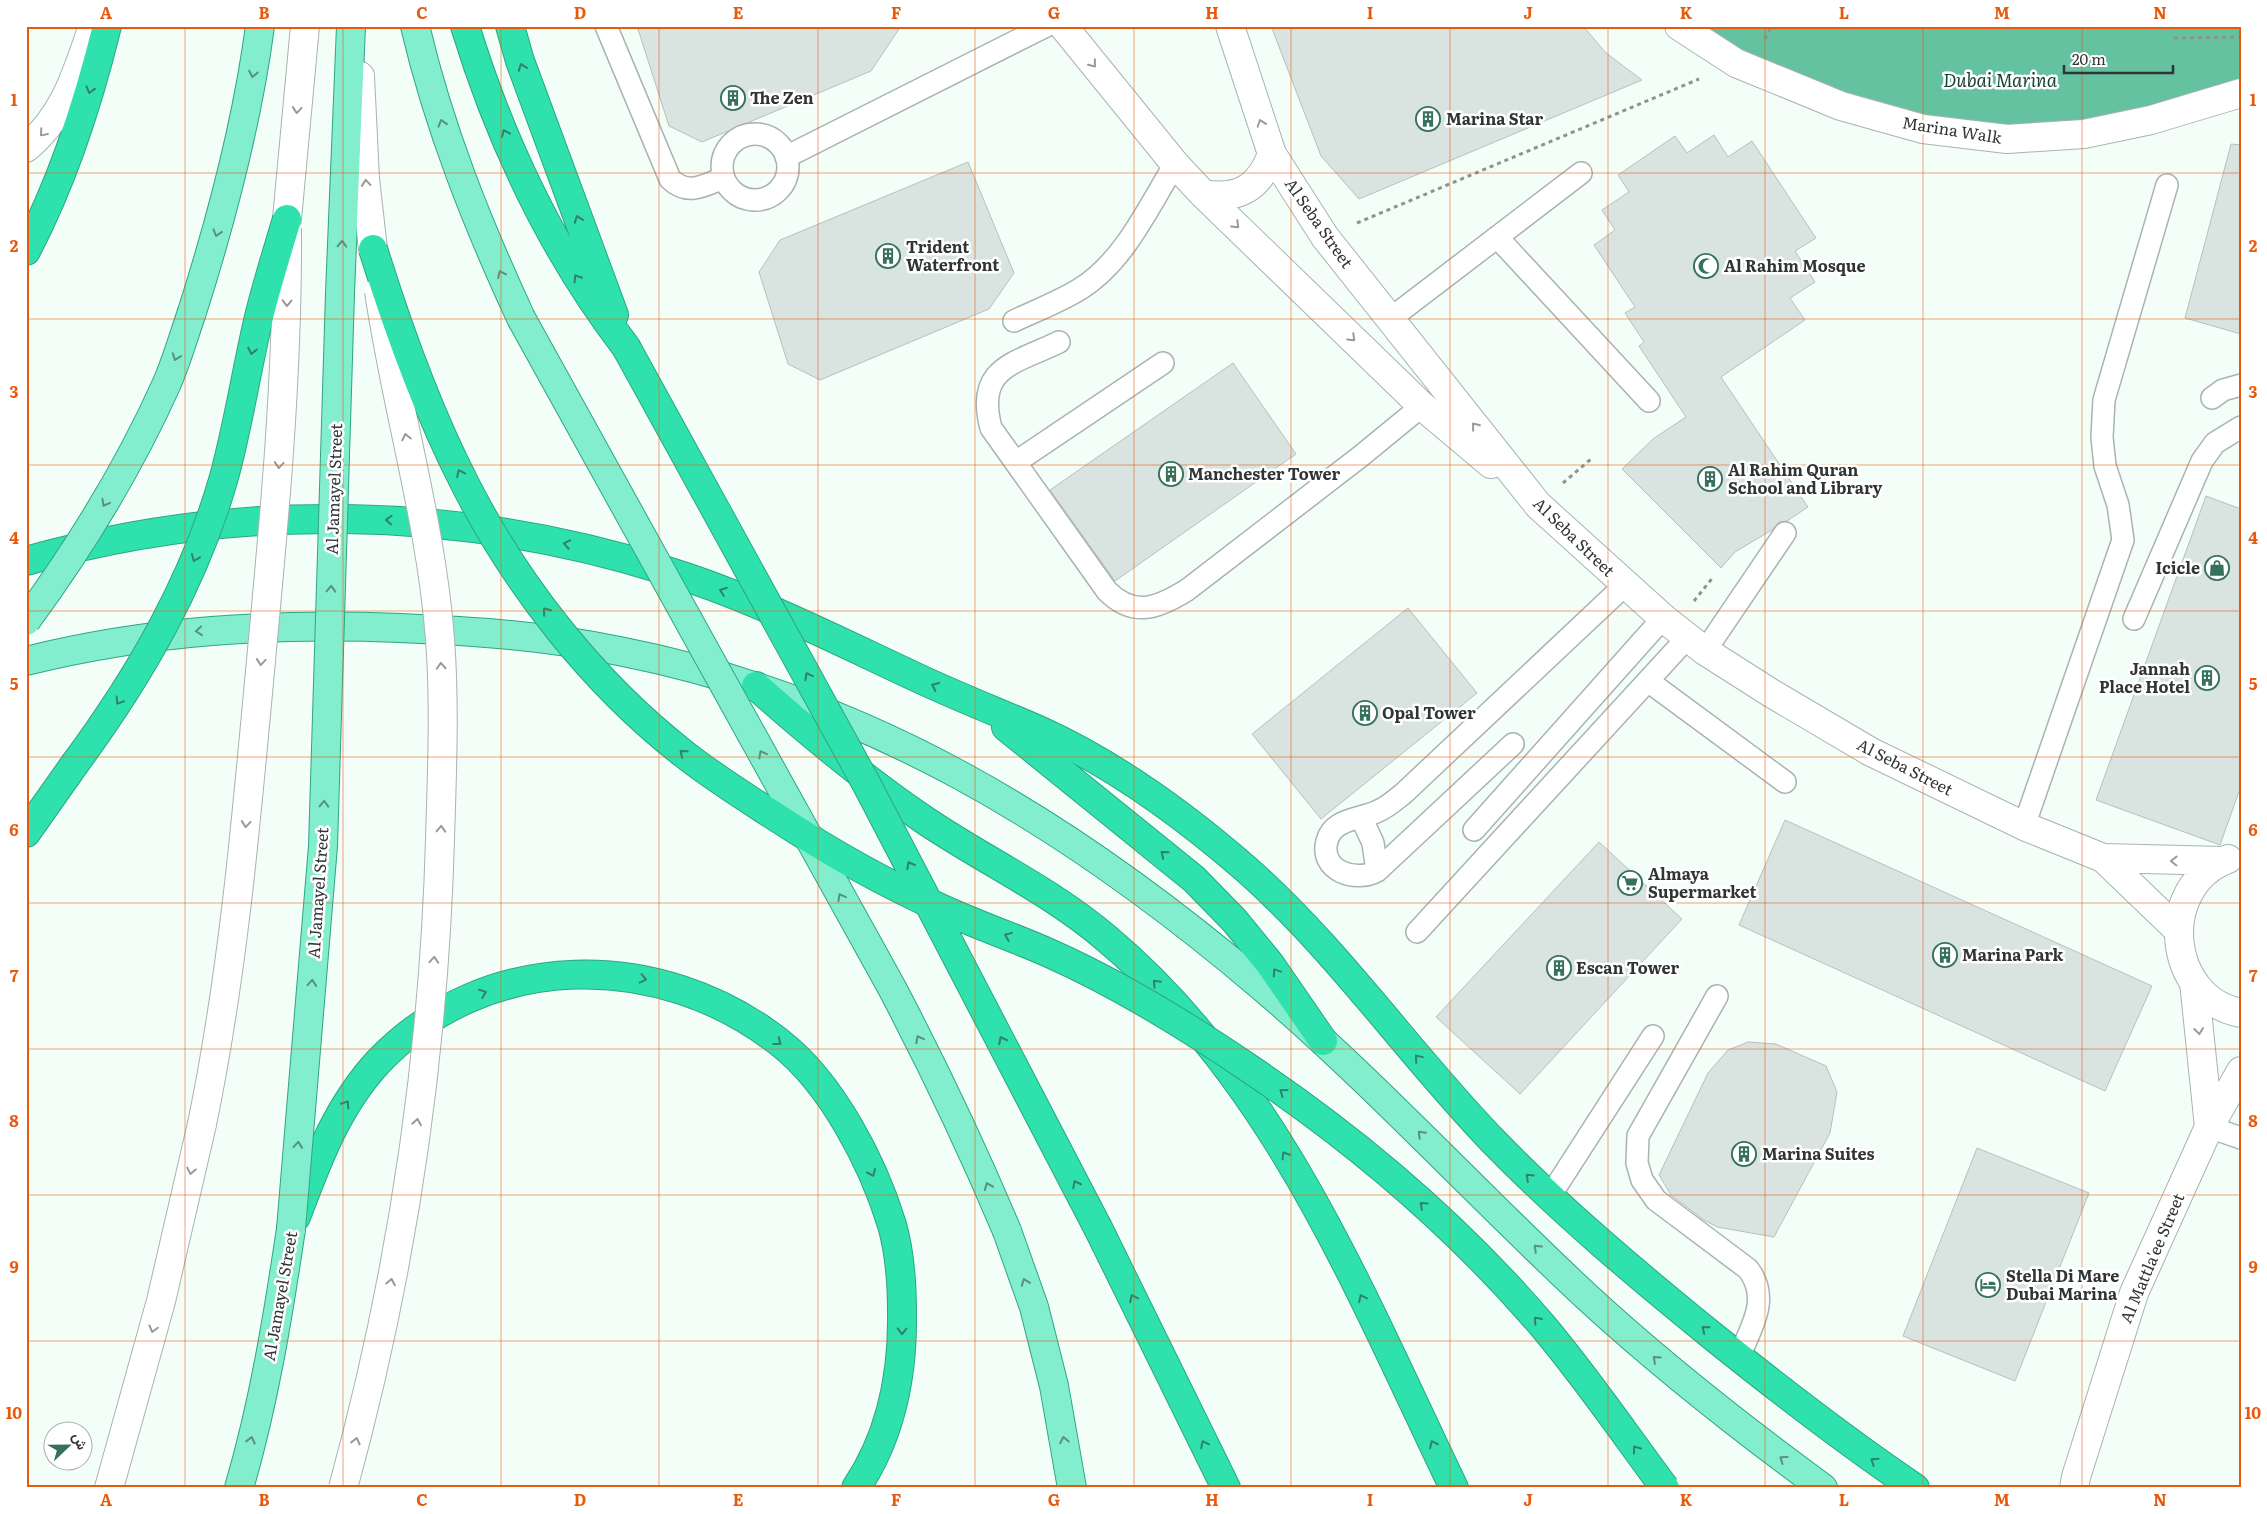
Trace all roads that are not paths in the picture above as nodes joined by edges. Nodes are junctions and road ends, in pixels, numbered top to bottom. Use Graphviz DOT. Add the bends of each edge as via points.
graph roads {
  1 [pos="93,26"];
  2 [pos="106,26"];
  3 [pos="260,26"];
  4 [pos="305,26"];
  5 [pos="351,26"];
  6 [pos="359,26"];
  7 [pos="415,26"];
  8 [pos="465,26"];
  9 [pos="510,26"];
  10 [pos="606,26"];
  11 [pos="1046,26"];
  12 [pos="1063,26"];
  13 [pos="1230,26"];
  14 [pos="1679,26"];
  15 [pos="2241,93"];
  16 [pos="26,148"];
  17 [pos="1272,154"];
  18 [pos="786,157"];
  19 [pos="1175,164"];
  20 [pos="1581,173"];
  21 [pos="723,178"];
  22 [pos="2167,185"];
  23 [pos="1203,194"];
  24 [pos="287,219"];
  25 [pos="1497,237"];
  26 [pos="373,249"];
  27 [pos="26,251"];
  28 [pos="1390,319"];
  29 [pos="1014,321"];
  30 [pos="1059,342"];
  31 [pos="626,346"];
  32 [pos="1163,363"];
  33 [pos="2241,385"];
  34 [pos="2212,398"];
  35 [pos="1648,401"];
  36 [pos="1422,406"];
  37 [pos="2241,427"];
  38 [pos="1016,462"];
  39 [pos="1538,505"];
  40 [pos="1785,533"];
  41 [pos="26,561"];
  42 [pos="1625,584"];
  43 [pos="1663,618"];
  44 [pos="2134,618"];
  45 [pos="26,621"];
  46 [pos="1696,644"];
  47 [pos="26,661"];
  48 [pos="1648,680"];
  49 [pos="756,686"];
  50 [pos="979,706"];
  51 [pos="1513,744"];
  52 [pos="74,765"];
  53 [pos="1785,782"];
  54 [pos="26,810"];
  55 [pos="1361,817"];
  56 [pos="2024,826"];
  57 [pos="1474,830"];
  58 [pos="26,833"];
  59 [pos="2103,858"];
  60 [pos="2232,858"];
  61 [pos="1377,871"];
  62 [pos="2178,930"];
  63 [pos="1417,932"];
  64 [pos="2194,982"];
  65 [pos="1717,996"];
  66 [pos="2241,1013"];
  67 [pos="1653,1036"];
  68 [pos="1323,1041"];
  69 [pos="2241,1071"];
  70 [pos="2209,1127"];
  71 [pos="2241,1138"];
  72 [pos="1550,1196"];
  73 [pos="291,1229"];
  74 [pos="1739,1357"];
  75 [pos="2069,1484"];
  76 [pos="109,1488"];
  77 [pos="239,1488"];
  78 [pos="344,1488"];
  79 [pos="856,1488"];
  80 [pos="1072,1488"];
  81 [pos="1226,1488"];
  82 [pos="1454,1488"];
  83 [pos="1665,1488"];
  84 [pos="1823,1488"];
  85 [pos="1915,1488"];
  1 -- 16 [label="street, one-way" via="59,112 41,136"];
  2 -- 27 [label="highway, one-way" via="77,130"];
  3 -- 45 [label="main road, one-way, bridge" via="239,148 218,230 167,381 136,448 100,512"];
  4 -- 24 [label="street, one-way"];
  73 -- 5 [label="main road, Al Jamayel Street, one-way, bridge" via="323,846"];
  26 -- 6 [label="street, one-way" via="361,108"];
  80 -- 7 [label="main road, one-way, bridge" via="1054,1386 1034,1307 972,1148 892,988 521,318 483,236 451,153"];
  31 -- 8 [label="highway, one-way" via="594,306 543,216 492,102"];
  31 -- 9 [label="highway, one-way" via="520,61"];
  10 -- 21 [label="lane" via="670,179 678,187 696,189"];
  11 -- 18 [label="lane"];
  12 -- 19 [label="street, one-way"];
  17 -- 13 [label="street, Al Seba Street, one-way"];
  14 -- 15 [label="street, Marina Walk" via="1736,63 1841,106 1914,126 2007,139 2084,134 2151,120"];
  17 -- 23 [label="street" via="1266,171 1254,185 1239,194 1221,197"];
  17 -- 28 [label="street, Al Seba Street" via="1325,237"];
  18 -- 21 [label="lane" via="788,170 784,182 765,199 752,201 740,197"];
  18 -- 21 [label="lane" via="769,138 757,134 744,136 725,152"];
  19 -- 23 [label="street"];
  19 -- 29 [label="lane" via="1127,240 1104,269 1080,289"];
  20 -- 25 [label="lane"];
  22 -- 56 [label="lane" via="2104,400 2104,466 2118,505 2124,540"];
  23 -- 36 [label="street, one-way"];
  24 -- 52 [label="highway, one-way, bridge" via="258,320 223,478 206,529 163,628 131,683"];
  24 -- 76 [label="street, one-way, bridge" via="287,337 280,455 244,848 227,986 183,1212"];
  25 -- 28 [label="lane"];
  25 -- 35 [label="lane"];
  78 -- 26 [label="street, one-way, bridge" via="381,1332 420,1106 432,992 443,763 442,667 434,579 395,385"];
  83 -- 26 [label="highway, one-way, bridge" via="1588,1382 1511,1291 1387,1173 1297,1102 1202,1038 1104,981 1053,954 937,907 827,850 722,782 653,728 566,638 494,536 463,482 437,425 392,309"];
  39 -- 28 [label="street, Al Seba Street, one-way"];
  30 -- 38 [label="lane" via="1005,368 993,377 988,387 986,400 991,428"];
  81 -- 31 [label="highway, one-way, bridge" via="1098,1228 862,776"];
  32 -- 38 [label="lane"];
  33 -- 34 [label="lane" via="2223,390"];
  36 -- 38 [label="lane" via="1186,590 1170,601 1143,608 1117,601 1107,591"];
  36 -- 39 [label="street"];
  37 -- 44 [label="lane" via="2215,443 2202,461"];
  39 -- 42 [label="street, Al Seba Street"];
  40 -- 46 [label="lane"];
  50 -- 41 [label="highway, one-way" via="752,602 666,570 577,546 486,529 395,520 312,518 211,524 120,537"];
  42 -- 43 [label="street, Al Seba Street"];
  42 -- 55 [label="lane" via="1404,794 1390,805"];
  43 -- 46 [label="street, Al Seba Street"];
  43 -- 57 [label="lane"];
  46 -- 48 [label="lane"];
  46 -- 56 [label="street, Al Seba Street" via="1871,752"];
  49 -- 47 [label="main road, one-way" via="644,656 547,639 476,631 329,625 179,633 104,644"];
  48 -- 53 [label="lane"];
  48 -- 63 [label="lane"];
  49 -- 68 [label="main road" via="889,738 1015,805 1140,890"];
  82 -- 49 [label="highway, one-way" via="1339,1250 1305,1188 1231,1070 1193,1022 1106,937 1058,900 917,815 838,756"];
  68 -- 50 [label="highway, one-way" via="1270,964 1194,879"];
  72 -- 50 [label="highway, one-way" via="1485,1132 1295,916 1244,867 1196,828 1100,763 1046,734"];
  51 -- 61 [label="lane"];
  52 -- 54 [label="highway"];
  52 -- 58 [label="highway"];
  55 -- 61 [label="lane" via="1373,843"];
  55 -- 61 [label="lane" via="1341,823 1332,831 1326,842 1326,852 1335,869 1343,874 1361,876"];
  56 -- 59 [label="street, Al Seba Street"];
  60 -- 59 [label="street, Al Seba Street, one-way"];
  59 -- 62 [label="street, Al Seba Street"];
  60 -- 62 [label="street" via="2205,873 2191,889 2181,909"];
  62 -- 64 [label="street" via="2182,957"];
  64 -- 66 [label="street" via="2211,1000"];
  64 -- 70 [label="street, one-way"];
  65 -- 74 [label="lane" via="1638,1136 1637,1163 1642,1180 1656,1200 1754,1276 1760,1295 1759,1304"];
  67 -- 72 [label="lane"];
  84 -- 68 [label="main road, one-way" via="1748,1434 1585,1296"];
  69 -- 70 [label="street, Al Mattla'ee Street"];
  70 -- 71 [label="lane"];
  70 -- 75 [label="street, Al Mattla'ee Street" via="2134,1293"];
  74 -- 72 [label="highway, one-way" via="1636,1273"];
  77 -- 73 [label="main road, Al Jamayel Street, one-way" via="275,1331"];
  73 -- 79 [label="highway, one-way, bridge" via="321,1150 356,1089 405,1038 433,1017 465,1000 532,978 602,974 672,986 738,1014 782,1044 821,1085 851,1129 874,1177 892,1227 902,1280 903,1334 898,1386 882,1437"];
  85 -- 74 [label="highway, one-way" via="1852,1445"];
}
